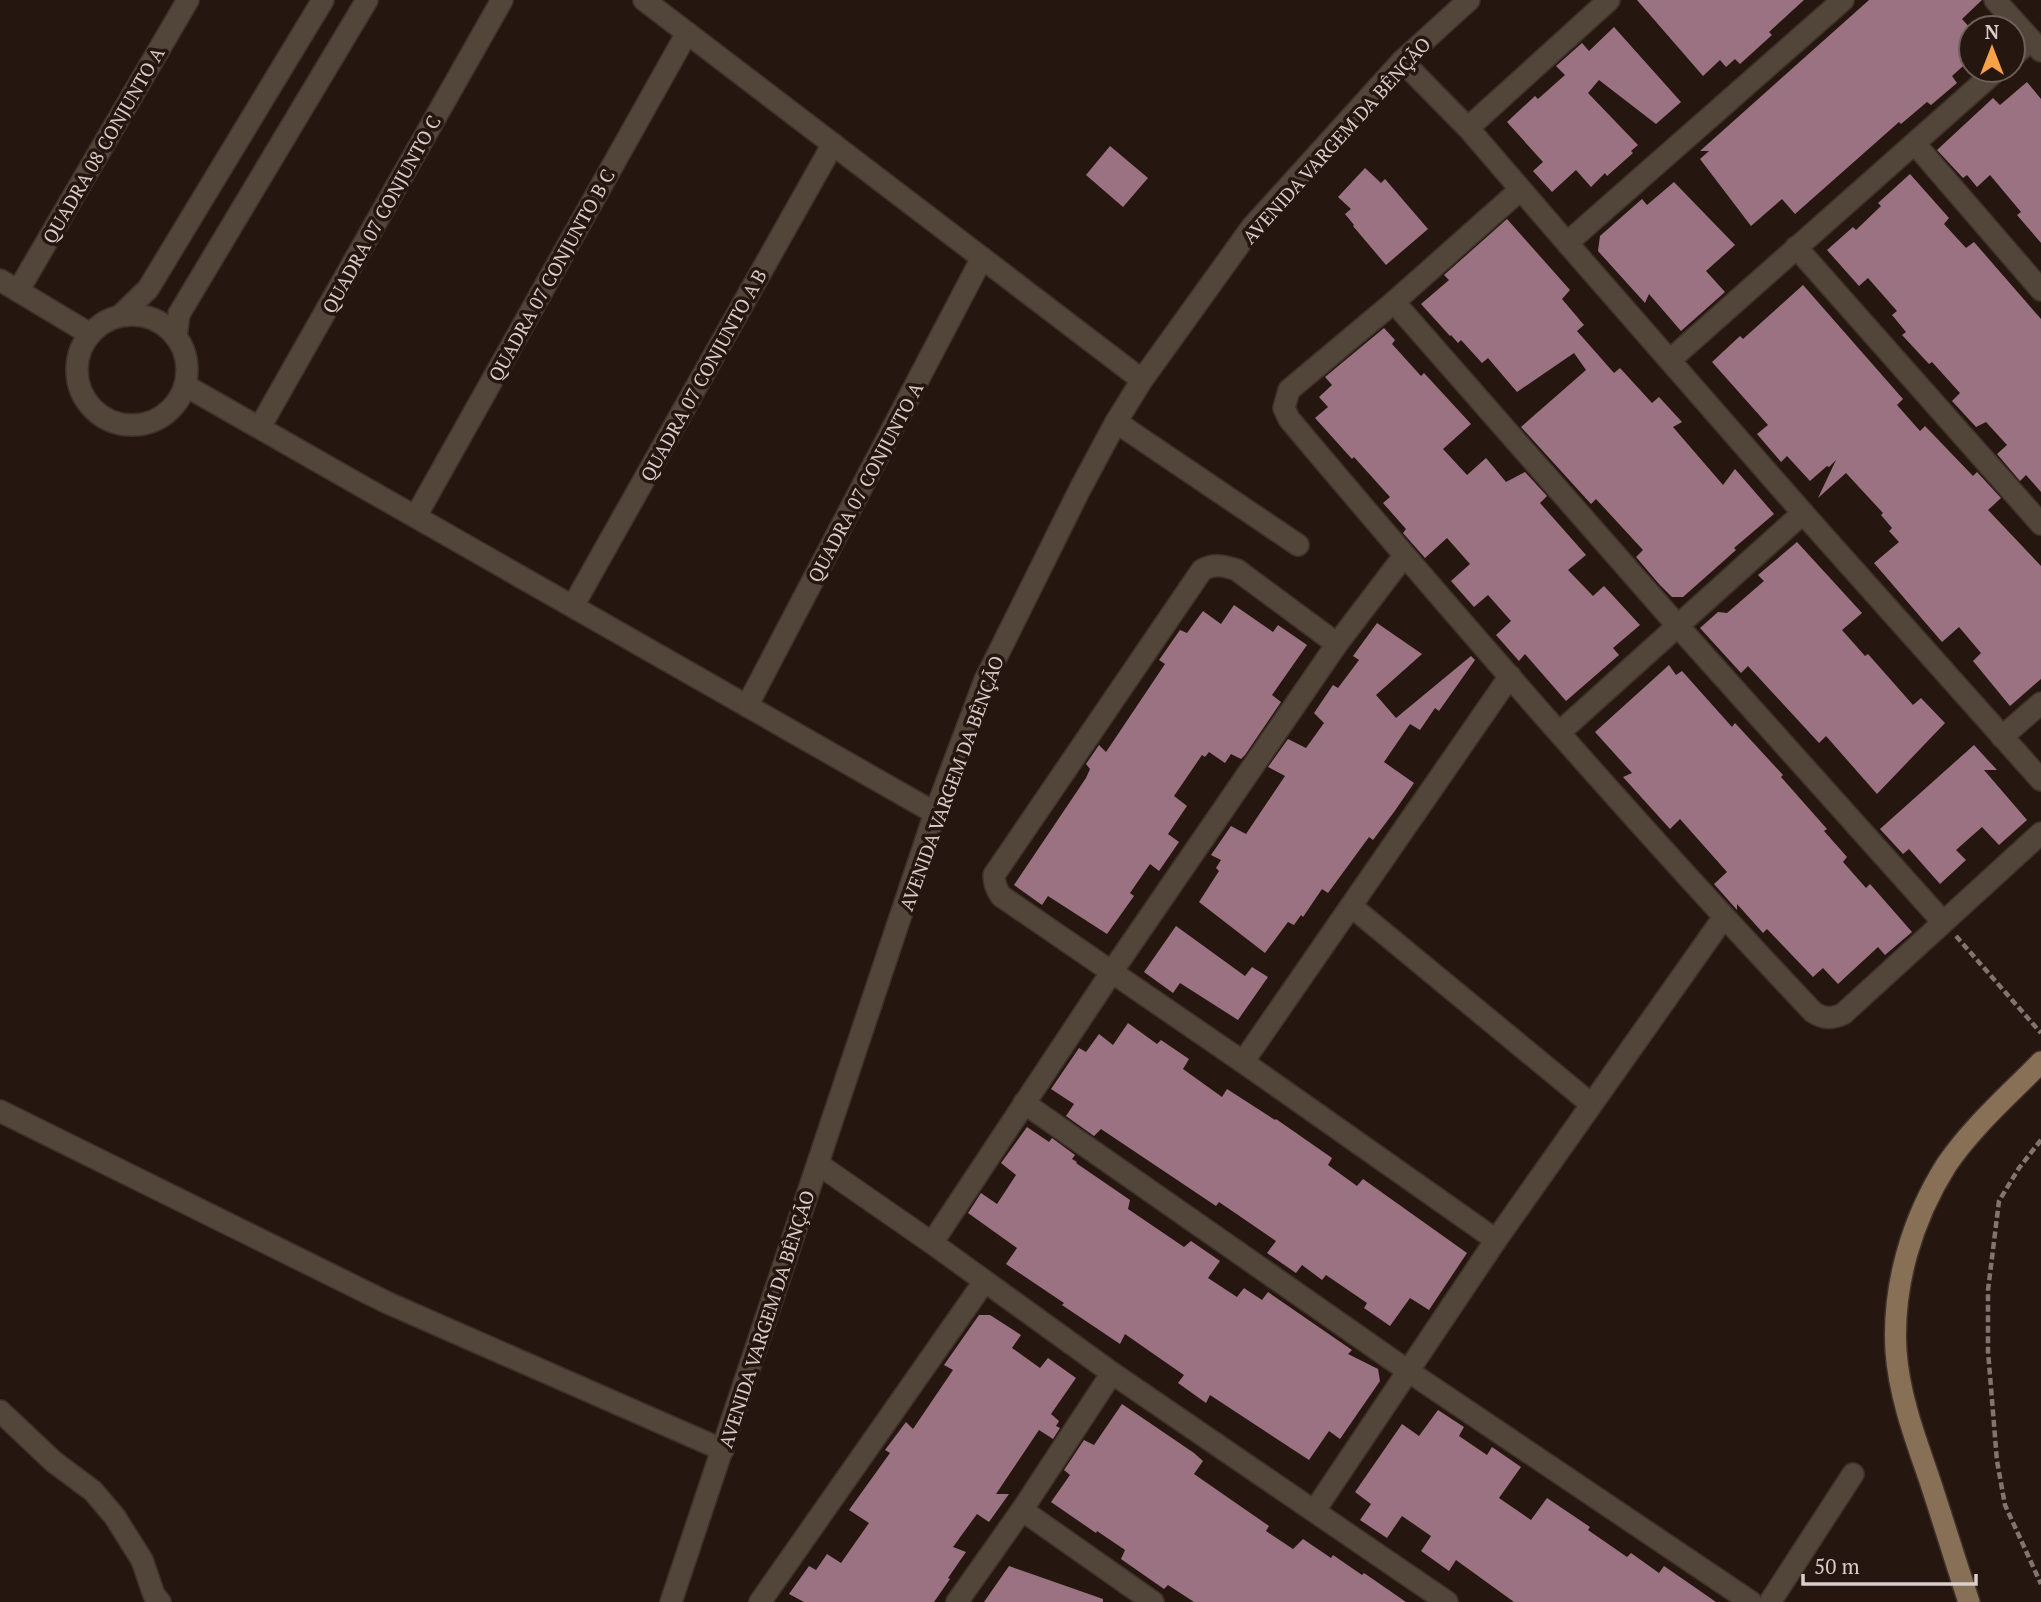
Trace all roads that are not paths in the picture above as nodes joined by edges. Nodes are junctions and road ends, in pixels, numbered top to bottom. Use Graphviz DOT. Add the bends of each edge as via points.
graph roads {
  1 [pos="188,0"];
  2 [pos="323,0"];
  3 [pos="367,0"];
  4 [pos="502,0"];
  5 [pos="644,0"];
  6 [pos="1469,0"];
  7 [pos="1609,0"];
  8 [pos="1843,0"];
  9 [pos="1995,0"];
  10 [pos="687,33"];
  11 [pos="2036,45"];
  12 [pos="1402,61"];
  13 [pos="1981,84"];
  14 [pos="1468,128"];
  15 [pos="833,144"];
  16 [pos="1914,144"];
  17 [pos="1520,190"];
  18 [pos="1567,243"];
  19 [pos="1796,247"];
  20 [pos="982,258"];
  21 [pos="9,285"];
  22 [pos="2041,290"];
  23 [pos="1394,302"];
  24 [pos="121,316"];
  25 [pos="90,334"];
  26 [pos="176,337"];
  27 [pos="1670,360"];
  28 [pos="1142,380"];
  29 [pos="186,386"];
  30 [pos="1116,422"];
  31 [pos="260,428"];
  32 [pos="1803,513"];
  33 [pos="416,516"];
  34 [pos="2041,524"];
  35 [pos="1298,545"];
  36 [pos="1404,556"];
  37 [pos="573,606"];
  38 [pos="1677,625"];
  39 [pos="1337,644"];
  40 [pos="1510,677"];
  41 [pos="2041,703"];
  42 [pos="747,706"];
  43 [pos="1560,732"];
  44 [pos="2002,737"];
  45 [pos="2037,768"];
  46 [pos="936,813"];
  47 [pos="2041,833"];
  48 [pos="1352,906"];
  49 [pos="1724,917"];
  50 [pos="1943,922"];
  51 [pos="1111,973"];
  52 [pos="1243,1062"];
  53 [pos="2041,1062"];
  54 [pos="1024,1103"];
  55 [pos="1591,1104"];
  56 [pos="0,1111"];
  57 [pos="818,1164"];
  58 [pos="1496,1240"];
  59 [pos="932,1242"];
  60 [pos="984,1282"];
  61 [pos="1408,1371"];
  62 [pos="1112,1373"];
  63 [pos="0,1411"];
  64 [pos="723,1450"];
  65 [pos="1853,1474"];
  66 [pos="1022,1510"];
  67 [pos="1315,1510"];
  68 [pos="1149,1601"];
  69 [pos="160,1602"];
  70 [pos="671,1602"];
  71 [pos="760,1602"];
  72 [pos="957,1602"];
  73 [pos="1447,1602"];
  74 [pos="1751,1602"];
  75 [pos="1770,1602"];
  76 [pos="1969,1602"];
  1 -- 21 [label="street, QUADRA 08 CONJUNTO A"];
  2 -- 24 [label="street" via="148,289"];
  3 -- 26 [label="street" via="179,314"];
  4 -- 31 [label="street, QUADRA 07 CONJUNTO C"];
  5 -- 10 [label="street"];
  6 -- 12 [label="street, AVENIDA VARGEM DA BÊNÇÃO"];
  7 -- 14 [label="street"];
  8 -- 18 [label="street"];
  9 -- 11 [label="street"];
  10 -- 15 [label="street"];
  10 -- 33 [label="street, QUADRA 07 CONJUNTO B C"];
  12 -- 14 [label="street"];
  12 -- 28 [label="street, AVENIDA VARGEM DA BÊNÇÃO" via="1252,227"];
  13 -- 16 [label="street"];
  14 -- 17 [label="street"];
  15 -- 20 [label="street"];
  15 -- 37 [label="street, QUADRA 07 CONJUNTO A B"];
  16 -- 19 [label="street"];
  16 -- 22 [label="street"];
  17 -- 18 [label="street"];
  17 -- 23 [label="street"];
  18 -- 27 [label="street"];
  19 -- 27 [label="street"];
  19 -- 34 [label="street"];
  20 -- 28 [label="street"];
  20 -- 42 [label="street, QUADRA 07 CONJUNTO A"];
  21 -- 25 [label="street"];
  23 -- 36 [label="street" via="1289,390 1284,408"];
  23 -- 38 [label="street"];
  24 -- 25 [label="street"];
  24 -- 26 [label="street" via="157,320"];
  25 -- 29 [label="street" via="80,350 79,386 100,415 117,423 153,421 168,412"];
  26 -- 29 [label="street" via="188,363"];
  27 -- 32 [label="street"];
  28 -- 30 [label="street, AVENIDA VARGEM DA BÊNÇÃO"];
  29 -- 31 [label="street"];
  30 -- 35 [label="street"];
  30 -- 46 [label="street, AVENIDA VARGEM DA BÊNÇÃO" via="985,680"];
  31 -- 33 [label="street"];
  32 -- 38 [label="street"];
  32 -- 44 [label="street"];
  33 -- 37 [label="street"];
  36 -- 39 [label="street"];
  36 -- 40 [label="street"];
  37 -- 42 [label="street"];
  38 -- 43 [label="street"];
  38 -- 50 [label="street"];
  39 -- 51 [label="street"];
  39 -- 51 [label="street" via="1251,579 1223,565 1202,570 1171,615 994,875 1001,896"];
  40 -- 43 [label="street"];
  40 -- 48 [label="street"];
  41 -- 44 [label="street"];
  42 -- 46 [label="street"];
  43 -- 49 [label="street"];
  44 -- 45 [label="street"];
  46 -- 57 [label="street, AVENIDA VARGEM DA BÊNÇÃO"];
  47 -- 50 [label="street"];
  48 -- 52 [label="street"];
  48 -- 55 [label="street"];
  49 -- 50 [label="street" via="1813,1012 1832,1018 1843,1014"];
  49 -- 55 [label="street"];
  51 -- 52 [label="street"];
  51 -- 54 [label="street"];
  52 -- 58 [label="street"];
  53 -- 76 [label="main road" via="1947,1164 1910,1242 1896,1313 1896,1352 1912,1428"];
  54 -- 59 [label="street"];
  54 -- 61 [label="street"];
  55 -- 58 [label="street"];
  56 -- 64 [label="street" via="388,1303"];
  57 -- 59 [label="street"];
  57 -- 64 [label="street, AVENIDA VARGEM DA BÊNÇÃO"];
  58 -- 61 [label="street"];
  59 -- 60 [label="street"];
  60 -- 62 [label="street"];
  60 -- 71 [label="street"];
  61 -- 67 [label="street"];
  61 -- 74 [label="street"];
  62 -- 66 [label="street"];
  62 -- 67 [label="street"];
  63 -- 69 [label="street" via="93,1491 142,1560"];
  64 -- 70 [label="street, AVENIDA VARGEM DA BÊNÇÃO"];
  65 -- 75 [label="street"];
  66 -- 68 [label="street"];
  66 -- 72 [label="street"];
  67 -- 73 [label="street"];
}
